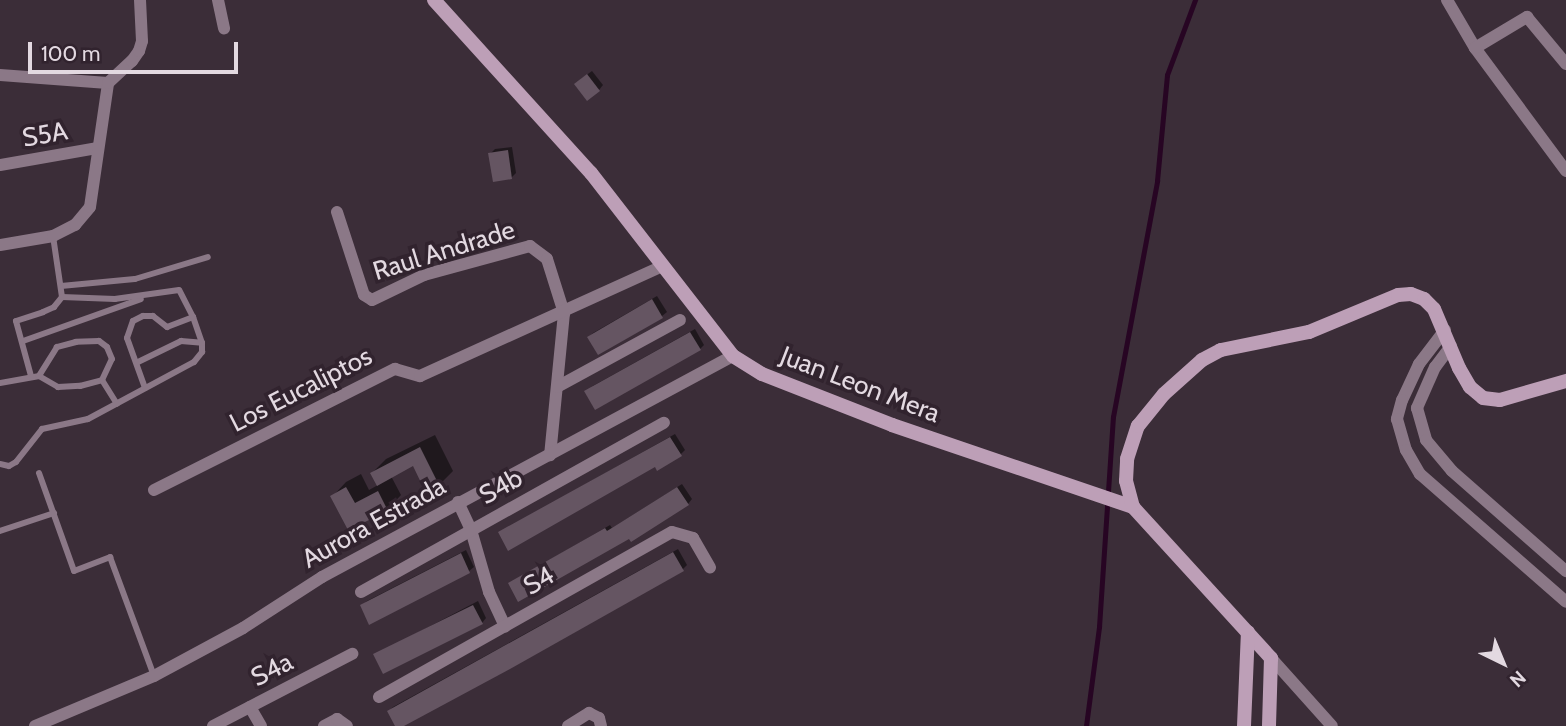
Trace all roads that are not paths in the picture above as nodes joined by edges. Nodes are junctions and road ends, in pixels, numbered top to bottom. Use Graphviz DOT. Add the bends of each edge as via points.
graph roads {
  1 [pos="140,0"];
  2 [pos="218,0"];
  3 [pos="434,0"];
  4 [pos="1447,0"];
  5 [pos="224,28"];
  6 [pos="1475,48"];
  7 [pos="1566,64"];
  8 [pos="0,75"];
  9 [pos="108,83"];
  10 [pos="97,148"];
  11 [pos="0,166"];
  12 [pos="1566,171"];
  13 [pos="337,212"];
  14 [pos="52,236"];
  15 [pos="0,245"];
  16 [pos="208,257"];
  17 [pos="662,266"];
  18 [pos="61,286"];
  19 [pos="150,296"];
  20 [pos="62,297"];
  21 [pos="564,313"];
  22 [pos="193,317"];
  23 [pos="680,320"];
  24 [pos="167,327"];
  25 [pos="1445,330"];
  26 [pos="52,331"];
  27 [pos="23,341"];
  28 [pos="202,343"];
  29 [pos="170,345"];
  30 [pos="1451,346"];
  31 [pos="57,347"];
  32 [pos="733,356"];
  33 [pos="27,360"];
  34 [pos="138,362"];
  35 [pos="44,363"];
  36 [pos="31,376"];
  37 [pos="39,376"];
  38 [pos="102,380"];
  39 [pos="1566,381"];
  40 [pos="0,383"];
  41 [pos="557,387"];
  42 [pos="145,388"];
  43 [pos="117,404"];
  44 [pos="664,423"];
  45 [pos="550,455"];
  46 [pos="0,464"];
  47 [pos="39,473"];
  48 [pos="154,490"];
  49 [pos="458,502"];
  50 [pos="1133,507"];
  51 [pos="54,513"];
  52 [pos="471,530"];
  53 [pos="0,531"];
  54 [pos="710,568"];
  55 [pos="1566,571"];
  56 [pos="361,592"];
  57 [pos="1566,602"];
  58 [pos="505,626"];
  59 [pos="1248,632"];
  60 [pos="352,654"];
  61 [pos="1271,658"];
  62 [pos="154,676"];
  63 [pos="379,697"];
  64 [pos="250,707"];
  65 [pos="35,726"];
  66 [pos="213,726"];
  67 [pos="261,726"];
  68 [pos="324,726"];
  69 [pos="347,726"];
  70 [pos="568,726"];
  71 [pos="601,726"];
  72 [pos="1244,726"];
  73 [pos="1269,726"];
  74 [pos="1332,726"];
  1 -- 9 [label="street" via="139,51"];
  2 -- 5 [label="street"];
  3 -- 17 [label="street, Juan Leon Mera" via="591,173"];
  4 -- 6 [label="street"];
  6 -- 7 [label="street" via="1527,17"];
  6 -- 12 [label="street"];
  8 -- 9 [label="street"];
  9 -- 10 [label="street"];
  10 -- 11 [label="street, S5A"];
  10 -- 14 [label="street" via="90,207 75,225"];
  13 -- 21 [label="street, Raul Andrade" via="365,295 372,300 424,275 530,246 547,259"];
  14 -- 15 [label="street"];
  14 -- 18 [label="lane"];
  16 -- 18 [label="lane" via="135,279"];
  17 -- 21 [label="street, Los Eucaliptos"];
  17 -- 32 [label="street, Juan Leon Mera"];
  18 -- 20 [label="lane"];
  19 -- 20 [label="lane"];
  19 -- 22 [label="lane" via="179,290"];
  19 -- 26 [label="lane"];
  20 -- 27 [label="lane" via="54,307 16,321"];
  21 -- 41 [label="street, Raul Andrade"];
  21 -- 48 [label="street, Los Eucaliptos" via="420,376 395,369"];
  22 -- 24 [label="lane"];
  22 -- 28 [label="lane"];
  23 -- 41 [label="street"];
  24 -- 29 [label="lane"];
  24 -- 34 [label="lane" via="153,316 133,321 127,338"];
  25 -- 30 [label="street"];
  25 -- 50 [label="street" via="1424,299 1398,295 1309,332 1221,350 1202,360 1164,394 1138,426 1127,459 1126,481"];
  25 -- 57 [label="street" via="1419,364 1402,400 1397,419 1406,450 1420,474"];
  26 -- 27 [label="lane"];
  26 -- 31 [label="lane"];
  27 -- 33 [label="lane"];
  28 -- 29 [label="lane"];
  28 -- 42 [label="lane" via="194,362"];
  29 -- 34 [label="lane"];
  30 -- 39 [label="street" via="1469,387 1483,398 1500,400"];
  30 -- 55 [label="street" via="1435,366 1417,408 1426,440 1452,471"];
  31 -- 35 [label="lane"];
  31 -- 38 [label="lane" via="99,341 112,359"];
  32 -- 45 [label="street, Aurora Estrada"];
  32 -- 50 [label="street, Juan Leon Mera" via="762,374 892,425"];
  33 -- 35 [label="lane"];
  33 -- 36 [label="lane"];
  34 -- 42 [label="lane"];
  35 -- 37 [label="lane"];
  36 -- 37 [label="lane"];
  36 -- 40 [label="lane"];
  37 -- 38 [label="lane" via="58,387"];
  38 -- 43 [label="lane"];
  41 -- 45 [label="street, Raul Andrade"];
  42 -- 43 [label="lane"];
  43 -- 46 [label="lane" via="77,423 42,429 16,462"];
  44 -- 52 [label="street, S4b"];
  45 -- 49 [label="street, Aurora Estrada"];
  47 -- 51 [label="lane"];
  49 -- 52 [label="street"];
  49 -- 62 [label="street, Aurora Estrada"];
  50 -- 59 [label="street, Juan Leon Mera"];
  51 -- 53 [label="lane"];
  51 -- 62 [label="lane" via="74,571 110,557"];
  52 -- 56 [label="street, S4b"];
  52 -- 58 [label="street" via="489,592"];
  54 -- 58 [label="street, S4" via="693,538 672,532"];
  58 -- 63 [label="street, S4"];
  59 -- 61 [label="street, Juan Leon Mera"];
  59 -- 72 [label="street"];
  60 -- 64 [label="street, S4a"];
  61 -- 73 [label="street"];
  61 -- 74 [label="street, Juan Leon Mera"];
  62 -- 65 [label="street, Aurora Estrada"];
  64 -- 66 [label="street, S4a"];
  64 -- 67 [label="street"];
  68 -- 69 [label="street" via="339,719"];
  70 -- 71 [label="street" via="595,713"];
}
